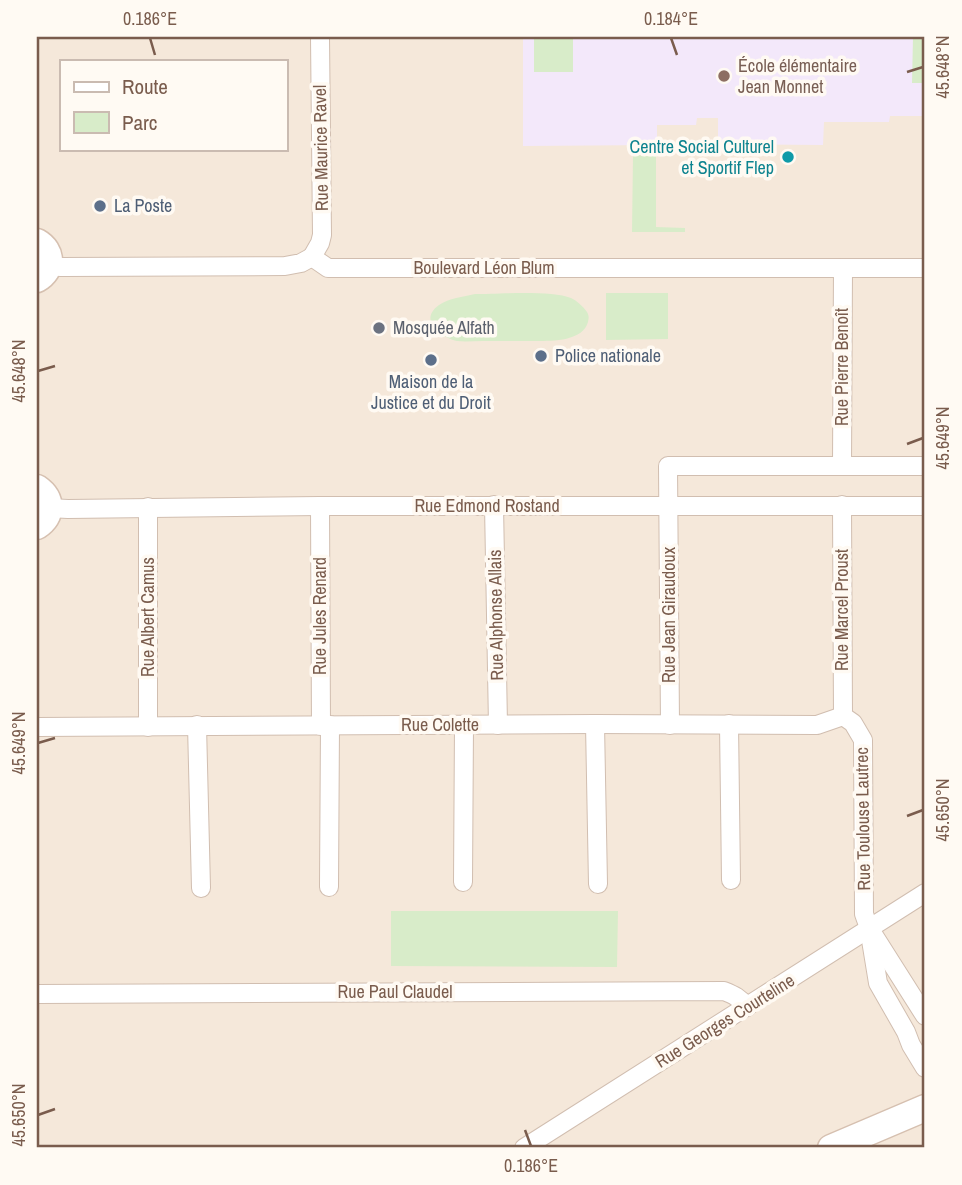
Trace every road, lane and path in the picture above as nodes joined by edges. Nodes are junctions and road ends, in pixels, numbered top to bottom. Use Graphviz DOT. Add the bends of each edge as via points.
graph roads {
  1 [pos="320,37"];
  2 [pos="37,242"];
  3 [pos="312,257"];
  4 [pos="843,268"];
  5 [pos="925,268"];
  6 [pos="43,272"];
  7 [pos="842,465"];
  8 [pos="925,466"];
  9 [pos="494,505"];
  10 [pos="842,505"];
  11 [pos="320,506"];
  12 [pos="668,506"];
  13 [pos="925,506"];
  14 [pos="148,507"];
  15 [pos="41,508"];
  16 [pos="843,716"];
  17 [pos="595,724"];
  18 [pos="670,724"];
  19 [pos="729,724"];
  20 [pos="197,725"];
  21 [pos="464,725"];
  22 [pos="498,725"];
  23 [pos="325,726"];
  24 [pos="37,727"];
  25 [pos="148,727"];
  26 [pos="730,880"];
  27 [pos="463,882"];
  28 [pos="598,884"];
  29 [pos="329,887"];
  30 [pos="201,888"];
  31 [pos="925,893"];
  32 [pos="869,928"];
  33 [pos="37,994"];
  34 [pos="747,1007"];
  35 [pos="925,1016"];
  36 [pos="925,1068"];
  37 [pos="925,1108"];
  38 [pos="524,1148"];
  39 [pos="831,1148"];
  1 -- 3 [label="street, Rue Maurice Ravel" via="322,235"];
  2 -- 6 [label="main road" via="48,253"];
  3 -- 4 [label="street, Boulevard Léon Blum" via="328,268"];
  3 -- 6 [label="street" via="285,266 61,267"];
  4 -- 5 [label="street, Boulevard Léon Blum"];
  4 -- 7 [label="street, Rue Pierre Benoît"];
  7 -- 8 [label="street"];
  7 -- 12 [label="street, Rue Jean Giraudoux" via="668,466"];
  9 -- 11 [label="street, Rue Edmond Rostand"];
  9 -- 12 [label="street, Rue Edmond Rostand"];
  9 -- 22 [label="street, Rue Alphonse Allais"];
  10 -- 12 [label="street, Rue Edmond Rostand"];
  10 -- 13 [label="street, Rue Edmond Rostand"];
  10 -- 16 [label="street, Rue Marcel Proust"];
  11 -- 14 [label="street, Rue Edmond Rostand"];
  11 -- 23 [label="street, Rue Jules Renard"];
  12 -- 18 [label="street, Rue Jean Giraudoux"];
  14 -- 15 [label="street, Rue Edmond Rostand"];
  14 -- 25 [label="street, Rue Albert Camus"];
  16 -- 19 [label="street, Rue Colette" via="817,725"];
  16 -- 32 [label="street, Rue Toulouse Lautrec" via="863,740 864,914"];
  17 -- 18 [label="street, Rue Colette"];
  17 -- 22 [label="street, Rue Colette"];
  17 -- 28 [label="street"];
  18 -- 19 [label="street, Rue Colette"];
  19 -- 26 [label="street"];
  20 -- 23 [label="street, Rue Colette"];
  20 -- 25 [label="street, Rue Colette"];
  20 -- 30 [label="street"];
  21 -- 22 [label="street, Rue Colette"];
  21 -- 23 [label="street, Rue Colette"];
  21 -- 27 [label="street"];
  23 -- 29 [label="street, Rue Jules Renard"];
  24 -- 25 [label="street, Rue Colette"];
  31 -- 32 [label="street, Rue Georges Courteline"];
  32 -- 34 [label="street, Rue Georges Courteline"];
  32 -- 35 [label="street"];
  32 -- 36 [label="street, Rue Toulouse Lautrec" via="878,983"];
  33 -- 34 [label="street, Rue Paul Claudel" via="724,991"];
  34 -- 38 [label="street, Rue Georges Courteline"];
  37 -- 39 [label="main road"];
}
